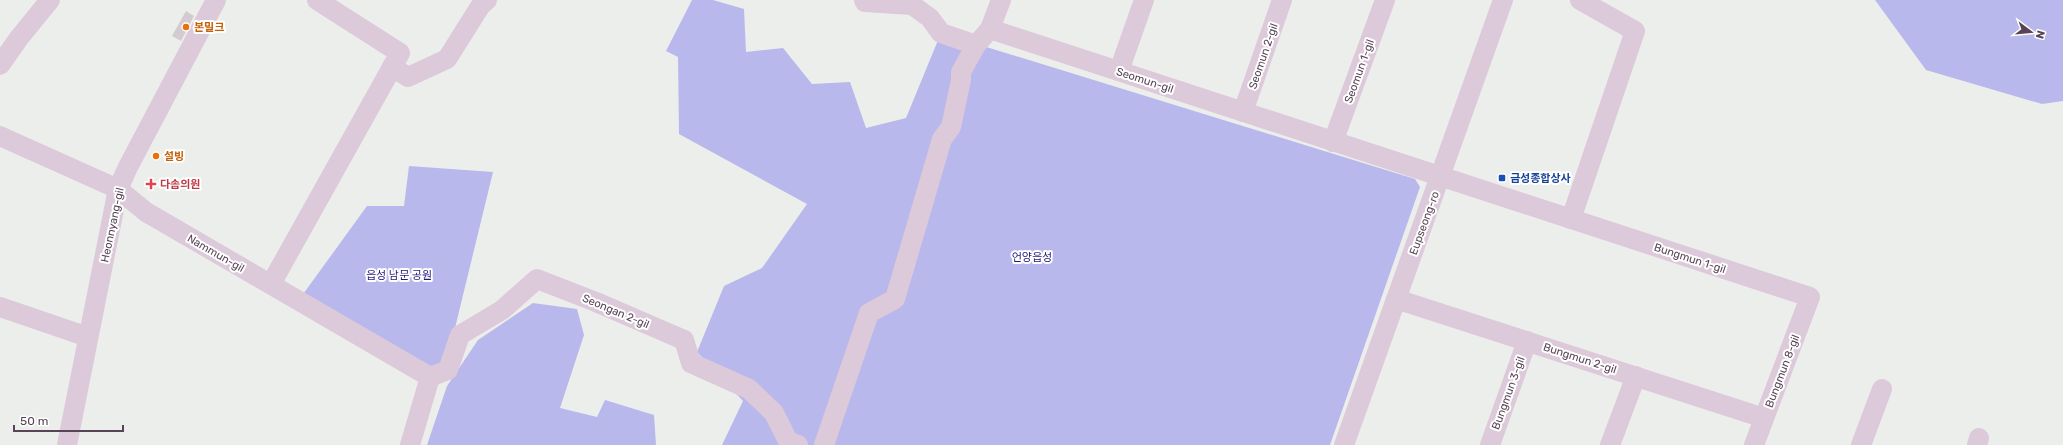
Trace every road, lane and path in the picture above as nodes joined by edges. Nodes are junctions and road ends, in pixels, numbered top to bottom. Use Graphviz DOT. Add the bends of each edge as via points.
graph roads {
  1 [pos="50,0"];
  2 [pos="216,0"];
  3 [pos="317,0"];
  4 [pos="487,0"];
  5 [pos="864,0"];
  6 [pos="1001,0"];
  7 [pos="1144,0"];
  8 [pos="1282,0"];
  9 [pos="1384,0"];
  10 [pos="1503,0"];
  11 [pos="1580,0"];
  12 [pos="990,29"];
  13 [pos="976,45"];
  14 [pos="0,65"];
  15 [pos="392,67"];
  16 [pos="1119,71"];
  17 [pos="1243,112"];
  18 [pos="0,136"];
  19 [pos="1333,142"];
  20 [pos="1440,177"];
  21 [pos="118,189"];
  22 [pos="1571,219"];
  23 [pos="271,284"];
  24 [pos="1810,297"];
  25 [pos="1396,299"];
  26 [pos="0,307"];
  27 [pos="88,337"];
  28 [pos="1527,341"];
  29 [pos="1636,376"];
  30 [pos="430,377"];
  31 [pos="1882,389"];
  32 [pos="1764,418"];
  33 [pos="67,445"];
  34 [pos="410,445"];
  35 [pos="798,445"];
  36 [pos="824,445"];
  37 [pos="1344,445"];
  38 [pos="1490,445"];
  39 [pos="1610,445"];
  40 [pos="1754,445"];
  41 [pos="1861,445"];
  1 -- 14 [label="street"];
  2 -- 21 [label="street, Heonnyang-gil"];
  3 -- 15 [label="street" via="400,53"];
  4 -- 15 [label="street" via="480,5 447,59 408,77"];
  5 -- 13 [label="street" via="912,5 930,18 941,33"];
  6 -- 12 [label="street"];
  7 -- 16 [label="street"];
  8 -- 17 [label="street, Seomun 2-gil"];
  9 -- 19 [label="street, Seomun 1-gil"];
  10 -- 20 [label="street, Eupseong-ro"];
  11 -- 22 [label="street" via="1635,30"];
  12 -- 13 [label="street"];
  12 -- 16 [label="street, Seomun-gil"];
  13 -- 36 [label="street" via="961,72 951,127 942,139 895,299 869,313"];
  15 -- 23 [label="street"];
  16 -- 17 [label="street, Seomun-gil"];
  17 -- 19 [label="street, Seomun-gil"];
  18 -- 21 [label="street, Nammun-gil"];
  19 -- 20 [label="street, Seomun-gil"];
  20 -- 22 [label="street, Bungmun 1-gil"];
  20 -- 25 [label="street, Eupseong-ro"];
  21 -- 23 [label="street, Nammun-gil" via="146,212"];
  21 -- 27 [label="street, Heonnyang-gil"];
  22 -- 24 [label="street, Bungmun 1-gil"];
  23 -- 30 [label="street, Nammun-gil"];
  24 -- 32 [label="street, Bungmun 8-gil"];
  25 -- 28 [label="street, Bungmun 2-gil"];
  25 -- 37 [label="street, Eupseong-ro"];
  26 -- 27 [label="street"];
  27 -- 33 [label="street, Heonnyang-gil"];
  28 -- 29 [label="street, Bungmun 2-gil"];
  28 -- 38 [label="street, Bungmun 3-gil"];
  29 -- 32 [label="street, Bungmun 2-gil"];
  29 -- 39 [label="street"];
  30 -- 34 [label="street"];
  30 -- 35 [label="street, Seongan 2-gil" via="448,370 460,335 502,310 536,278 684,340 691,363 749,389 774,413 788,442"];
  31 -- 41 [label="street"];
  32 -- 40 [label="street, Bungmun 8-gil"];
}
